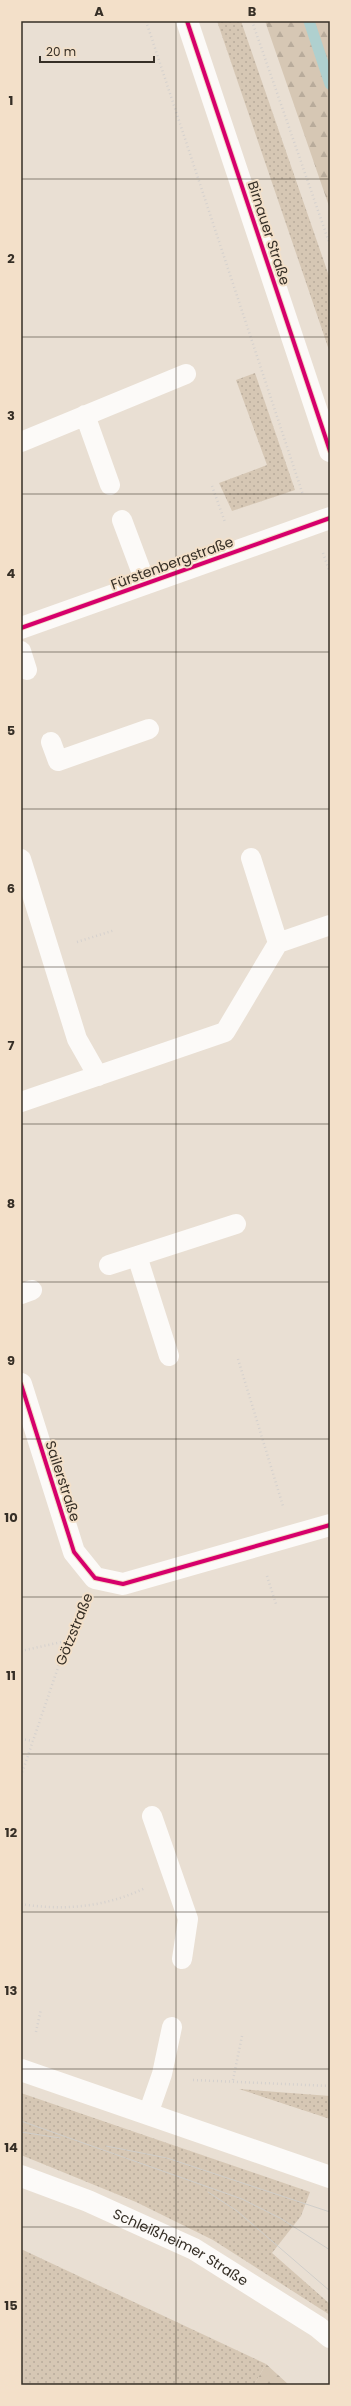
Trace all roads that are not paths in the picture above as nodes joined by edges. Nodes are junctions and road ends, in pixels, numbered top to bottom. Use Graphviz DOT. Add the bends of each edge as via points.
graph roads {
  1 [pos="187,21"];
  2 [pos="186,374"];
  3 [pos="85,416"];
  4 [pos="21,442"];
  5 [pos="330,451"];
  6 [pos="110,484"];
  7 [pos="122,520"];
  8 [pos="322,521"];
  9 [pos="146,584"];
  10 [pos="21,628"];
  11 [pos="21,651"];
  12 [pos="27,670"];
  13 [pos="149,729"];
  14 [pos="51,742"];
  15 [pos="251,858"];
  16 [pos="21,859"];
  17 [pos="330,925"];
  18 [pos="278,943"];
  19 [pos="98,1076"];
  20 [pos="21,1102"];
  21 [pos="236,1224"];
  22 [pos="137,1256"];
  23 [pos="109,1265"];
  24 [pos="169,1356"];
  25 [pos="21,1384"];
  26 [pos="330,1525"];
  27 [pos="95,1578"];
  28 [pos="152,1816"];
  29 [pos="182,1959"];
  30 [pos="172,2027"];
  31 [pos="21,2070"];
  32 [pos="148,2114"];
  33 [pos="21,2176"];
  34 [pos="330,2178"];
  35 [pos="330,2337"];
  1 -- 5 [label="street, Birnauer Straße"];
  2 -- 3 [label="lane"];
  3 -- 4 [label="lane"];
  3 -- 6 [label="lane"];
  7 -- 9 [label="lane"];
  8 -- 9 [label="street, Fürstenbergstraße"];
  9 -- 10 [label="street, Fürstenbergstraße"];
  11 -- 12 [label="lane"];
  13 -- 14 [label="lane" via="58,761"];
  15 -- 18 [label="lane"];
  16 -- 19 [label="lane" via="77,1039"];
  17 -- 18 [label="lane"];
  18 -- 19 [label="lane" via="225,1032"];
  19 -- 20 [label="lane"];
  21 -- 22 [label="lane"];
  22 -- 23 [label="lane"];
  22 -- 24 [label="lane"];
  25 -- 27 [label="street, Sailerstraße" via="74,1552"];
  26 -- 27 [label="street, Götzstraße" via="123,1584"];
  28 -- 29 [label="lane" via="188,1918"];
  30 -- 32 [label="lane" via="162,2074"];
  31 -- 32 [label="street"];
  32 -- 34 [label="street"];
  33 -- 35 [label="street, Schleißheimer Straße" via="88,2201 194,2249"];
}
